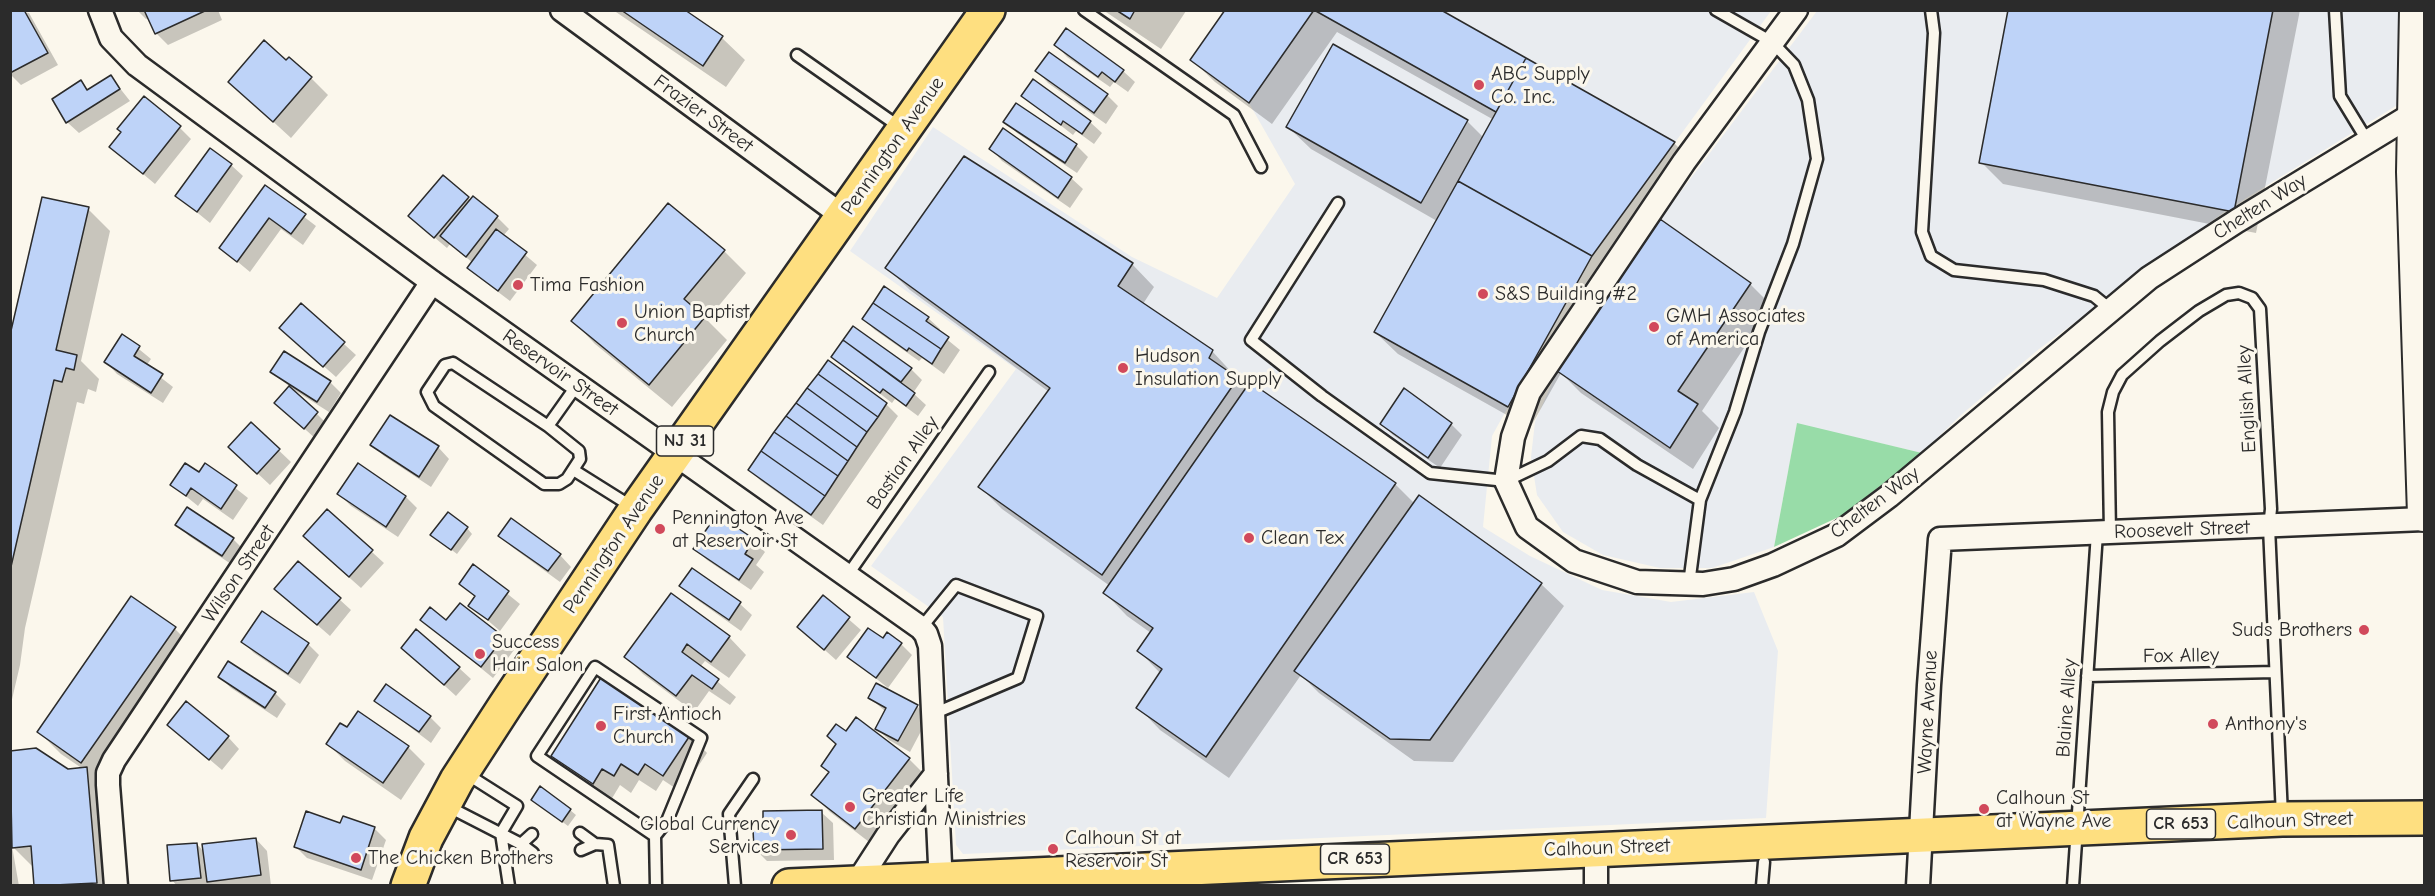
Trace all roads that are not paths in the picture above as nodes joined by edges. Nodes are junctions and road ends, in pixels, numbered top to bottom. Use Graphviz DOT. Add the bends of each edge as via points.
graph roads {
  1 [pos="100,10"];
  2 [pos="562,10"];
  3 [pos="988,10"];
  4 [pos="1084,10"];
  5 [pos="1716,10"];
  6 [pos="1796,10"];
  7 [pos="1931,10"];
  8 [pos="2335,10"];
  9 [pos="2416,10"];
  10 [pos="1772,42"];
  11 [pos="797,55"];
  12 [pos="2413,114"];
  13 [pos="904,130"];
  14 [pos="2368,142"];
  15 [pos="1261,167"];
  16 [pos="2419,170"];
  17 [pos="1338,203"];
  18 [pos="843,217"];
  19 [pos="432,282"];
  20 [pos="2110,309"];
  21 [pos="990,372"];
  22 [pos="2422,377"];
  23 [pos="576,385"];
  24 [pos="548,426"];
  25 [pos="675,456"];
  26 [pos="575,471"];
  27 [pos="1506,481"];
  28 [pos="1700,500"];
  29 [pos="2424,503"];
  30 [pos="636,509"];
  31 [pos="2424,517"];
  32 [pos="2269,527"];
  33 [pos="2103,533"];
  34 [pos="1940,539"];
  35 [pos="847,576"];
  36 [pos="1689,584"];
  37 [pos="921,628"];
  38 [pos="2275,672"];
  39 [pos="2087,676"];
  40 [pos="933,714"];
  41 [pos="462,772"];
  42 [pos="936,774"];
  43 [pos="753,779"];
  44 [pos="444,804"];
  45 [pos="2424,818"];
  46 [pos="2282,819"];
  47 [pos="2079,830"];
  48 [pos="501,833"];
  49 [pos="580,833"];
  50 [pos="532,834"];
  51 [pos="1921,835"];
  52 [pos="655,836"];
  53 [pos="521,844"];
  54 [pos="595,844"];
  55 [pos="1596,848"];
  56 [pos="581,850"];
  57 [pos="533,853"];
  58 [pos="1764,862"];
  59 [pos="1251,874"];
  60 [pos="941,882"];
  61 [pos="856,884"];
  62 [pos="116,885"];
  63 [pos="408,885"];
  64 [pos="509,885"];
  65 [pos="614,885"];
  66 [pos="656,885"];
  67 [pos="735,885"];
  68 [pos="789,885"];
  69 [pos="1596,885"];
  70 [pos="1762,885"];
  71 [pos="1918,885"];
  72 [pos="2073,885"];
  1 -- 19 [label="street, Reservoir Street" via="111,38 137,65"];
  2 -- 18 [label="street, Frazier Street"];
  3 -- 13 [label="main road, Pennington Avenue / NJ 31"];
  4 -- 15 [label="lane" via="1234,115"];
  5 -- 10 [label="lane"];
  6 -- 10 [label="street"];
  7 -- 20 [label="lane" via="1935,33 1922,232 1931,256 1954,270 2044,280 2094,296"];
  8 -- 14 [label="lane" via="2340,96"];
  9 -- 12 [label="street"];
  10 -- 27 [label="street" via="1684,162 1529,392 1513,437"];
  10 -- 28 [label="lane" via="1794,65 1808,100 1816,159 1793,244"];
  11 -- 13 [label="lane"];
  12 -- 14 [label="street, Chelten Way"];
  12 -- 16 [label="street"];
  13 -- 18 [label="main road, Pennington Avenue / NJ 31"];
  14 -- 20 [label="street, Chelten Way" via="2237,220"];
  16 -- 22 [label="street"];
  17 -- 27 [label="lane" via="1251,340 1430,473"];
  18 -- 25 [label="main road, Pennington Avenue / NJ 31"];
  19 -- 23 [label="street, Reservoir Street"];
  19 -- 62 [label="street, Wilson Street" via="114,760 108,785"];
  20 -- 36 [label="street, Chelten Way" via="1837,535 1734,579"];
  21 -- 35 [label="lane, Bastian Alley"];
  22 -- 29 [label="street"];
  23 -- 24 [label="lane"];
  23 -- 25 [label="street, Reservoir Street"];
  24 -- 26 [label="lane" via="579,451"];
  24 -- 26 [label="lane" via="453,363 445,365 427,392 434,406 544,484 559,484"];
  25 -- 30 [label="main road, Pennington Avenue / NJ 31"];
  25 -- 35 [label="street, Reservoir Street" via="705,473"];
  26 -- 30 [label="lane"];
  27 -- 28 [label="lane" via="1548,461 1581,436 1600,439"];
  27 -- 36 [label="street, Chelten Way" via="1527,527 1574,561 1637,582"];
  28 -- 36 [label="lane"];
  29 -- 31 [label="street"];
  30 -- 41 [label="main road, Pennington Avenue / NJ 31"];
  31 -- 32 [label="street, Roosevelt Street"];
  32 -- 33 [label="street, Roosevelt Street"];
  32 -- 33 [label="lane, English Alley" via="2260,309 2252,298 2239,293 2226,295 2199,311 2122,375 2108,412"];
  32 -- 38 [label="lane, English Alley"];
  33 -- 34 [label="street, Roosevelt Street"];
  33 -- 39 [label="lane, Blaine Alley"];
  34 -- 51 [label="street, Wayne Avenue"];
  35 -- 37 [label="street, Reservoir Street"];
  37 -- 40 [label="street" via="930,646"];
  37 -- 40 [label="lane" via="956,585 1037,616 1018,678"];
  38 -- 39 [label="lane, Fox Alley"];
  38 -- 46 [label="lane, English Alley"];
  39 -- 47 [label="lane, Blaine Alley"];
  40 -- 42 [label="street"];
  41 -- 44 [label="main road, Pennington Avenue / NJ 31"];
  41 -- 48 [label="lane" via="517,806"];
  42 -- 60 [label="street"];
  42 -- 61 [label="street" via="888,834"];
  43 -- 67 [label="lane" via="729,814"];
  44 -- 48 [label="lane"];
  44 -- 63 [label="main road, Pennington Avenue / NJ 31"];
  45 -- 46 [label="main road, Calhoun Street / CR 653"];
  46 -- 47 [label="main road, Calhoun Street / CR 653"];
  47 -- 51 [label="main road, Calhoun Street / CR 653"];
  47 -- 72 [label="lane, Blaine Alley"];
  48 -- 53 [label="lane"];
  48 -- 64 [label="lane"];
  49 -- 54 [label="lane"];
  50 -- 53 [label="lane"];
  51 -- 55 [label="main road, Calhoun Street / CR 653"];
  51 -- 71 [label="street, Wayne Avenue"];
  52 -- 52 [label="lane" via="667,820 701,738 595,666 537,756"];
  52 -- 66 [label="lane"];
  53 -- 57 [label="lane"];
  54 -- 56 [label="lane"];
  54 -- 65 [label="lane" via="608,845"];
  55 -- 59 [label="main road, Calhoun Street / CR 653"];
  55 -- 69 [label="street"];
  58 -- 70 [label="lane"];
  59 -- 60 [label="main road, Calhoun Street / CR 653"];
  60 -- 61 [label="main road, Calhoun Street / CR 653"];
  61 -- 68 [label="main road, Calhoun Street / CR 653"];
}
